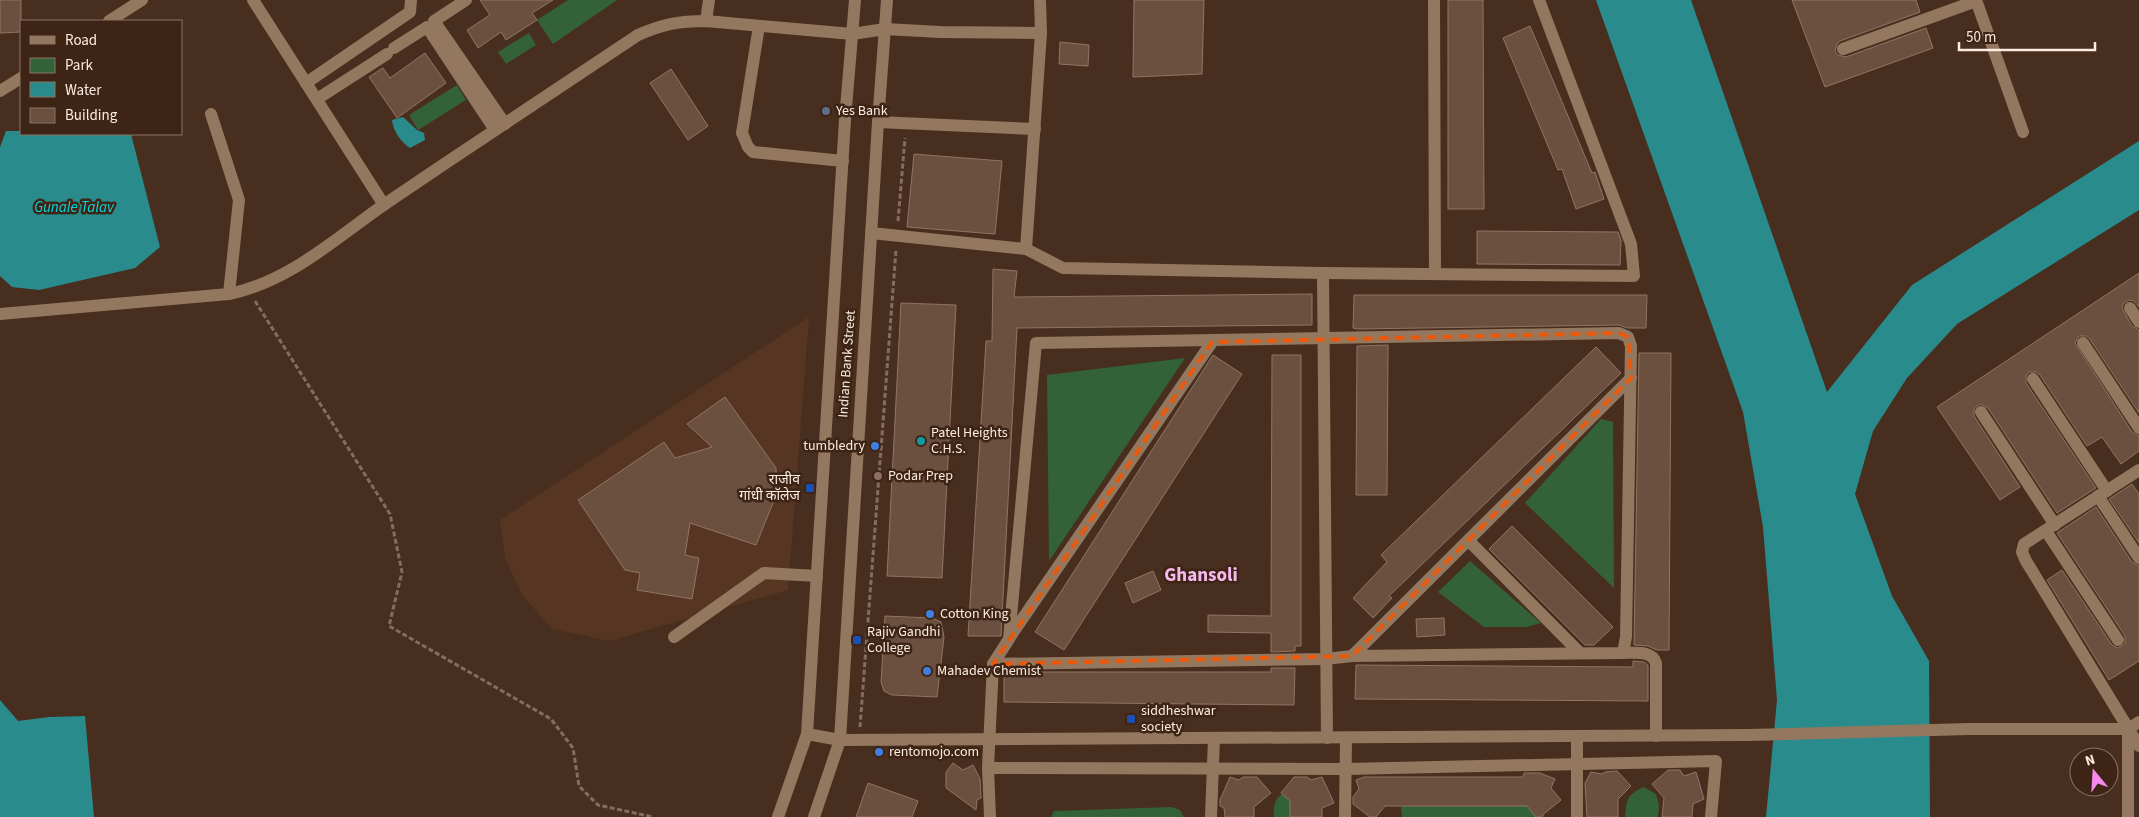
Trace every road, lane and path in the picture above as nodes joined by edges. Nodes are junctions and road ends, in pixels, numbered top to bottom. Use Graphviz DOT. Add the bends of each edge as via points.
graph roads {
  1 [pos="142,0"];
  2 [pos="253,0"];
  3 [pos="411,0"];
  4 [pos="466,0"];
  5 [pos="709,0"];
  6 [pos="855,0"];
  7 [pos="887,0"];
  8 [pos="1040,0"];
  9 [pos="1434,0"];
  10 [pos="1539,0"];
  11 [pos="1976,0"];
  12 [pos="111,20"];
  13 [pos="706,21"];
  14 [pos="759,26"];
  15 [pos="885,29"];
  16 [pos="1041,33"];
  17 [pos="852,34"];
  18 [pos="1843,49"];
  19 [pos="20,79"];
  20 [pos="306,83"];
  21 [pos="0,91"];
  22 [pos="317,99"];
  23 [pos="211,114"];
  24 [pos="878,122"];
  25 [pos="906,123"];
  26 [pos="500,127"];
  27 [pos="1034,129"];
  28 [pos="2024,132"];
  29 [pos="842,161"];
  30 [pos="384,205"];
  31 [pos="898,222"];
  32 [pos="871,233"];
  33 [pos="897,242"];
  34 [pos="1026,248"];
  35 [pos="1323,273"];
  36 [pos="1435,274"];
  37 [pos="248,290"];
  38 [pos="229,294"];
  39 [pos="2130,308"];
  40 [pos="0,314"];
  41 [pos="2139,322"];
  42 [pos="1324,339"];
  43 [pos="1212,342"];
  44 [pos="2083,343"];
  45 [pos="1631,378"];
  46 [pos="2033,379"];
  47 [pos="1981,412"];
  48 [pos="2139,428"];
  49 [pos="2139,470"];
  50 [pos="2102,494"];
  51 [pos="2050,528"];
  52 [pos="1469,541"];
  53 [pos="2139,558"];
  54 [pos="817,576"];
  55 [pos="674,637"];
  56 [pos="1009,639"];
  57 [pos="2118,640"];
  58 [pos="1580,652"];
  59 [pos="1623,653"];
  60 [pos="1352,656"];
  61 [pos="1326,658"];
  62 [pos="993,664"];
  63 [pos="2139,722"];
  64 [pos="2128,729"];
  65 [pos="807,734"];
  66 [pos="1577,736"];
  67 [pos="1656,736"];
  68 [pos="1214,738"];
  69 [pos="1327,738"];
  70 [pos="1346,738"];
  71 [pos="840,740"];
  72 [pos="859,740"];
  73 [pos="989,740"];
  74 [pos="2139,746"];
  75 [pos="1578,766"];
  76 [pos="988,768"];
  77 [pos="1212,768"];
  78 [pos="1346,769"];
  79 [pos="652,817"];
  80 [pos="778,817"];
  81 [pos="814,817"];
  82 [pos="990,817"];
  83 [pos="1211,817"];
  84 [pos="1345,817"];
  85 [pos="1577,817"];
  86 [pos="1711,817"];
  87 [pos="2128,817"];
  1 -- 12 [label="street"];
  2 -- 20 [label="street"];
  3 -- 20 [label="street" via="410,12"];
  4 -- 26 [label="street" via="434,21"];
  5 -- 13 [label="street"];
  6 -- 17 [label="street, Indian Bank Street"];
  7 -- 15 [label="street, Indian Bank Street"];
  8 -- 16 [label="street"];
  9 -- 36 [label="street"];
  10 -- 36 [label="street" via="1631,244 1634,276"];
  11 -- 18 [label="street"];
  11 -- 28 [label="street"];
  13 -- 14 [label="street"];
  13 -- 26 [label="street" via="660,25 638,35"];
  14 -- 17 [label="street"];
  14 -- 29 [label="street" via="742,133 744,141 754,152"];
  15 -- 16 [label="street"];
  15 -- 17 [label="street"];
  15 -- 24 [label="street, Indian Bank Street"];
  16 -- 27 [label="street"];
  17 -- 29 [label="street, Indian Bank Street"];
  19 -- 21 [label="street"];
  20 -- 22 [label="street"];
  22 -- 26 [label="street" via="427,27"];
  22 -- 30 [label="street"];
  23 -- 38 [label="street" via="239,200"];
  24 -- 25 [label="street"];
  24 -- 32 [label="street, Indian Bank Street"];
  25 -- 27 [label="street"];
  25 -- 31 [label="path"];
  26 -- 30 [label="street"];
  27 -- 34 [label="street"];
  29 -- 54 [label="street, Indian Bank Street"];
  30 -- 37 [label="street" via="289,272"];
  32 -- 34 [label="street"];
  32 -- 71 [label="street, Indian Bank Street"];
  33 -- 72 [label="path"];
  34 -- 35 [label="street" via="1063,268"];
  35 -- 36 [label="street"];
  35 -- 42 [label="street"];
  37 -- 38 [label="street"];
  37 -- 79 [label="path" via="390,514 402,572 389,626 551,718 573,748 579,786 598,805"];
  38 -- 40 [label="street"];
  39 -- 41 [label="street"];
  42 -- 43 [label="street"];
  42 -- 45 [label="street" via="1619,333 1628,337 1631,346"];
  42 -- 61 [label="street"];
  43 -- 56 [label="street"];
  43 -- 56 [label="street" via="1036,343"];
  44 -- 48 [label="street"];
  45 -- 52 [label="street"];
  45 -- 59 [label="street" via="1626,637"];
  46 -- 50 [label="street"];
  47 -- 51 [label="street"];
  49 -- 50 [label="street"];
  50 -- 51 [label="street"];
  50 -- 53 [label="street"];
  51 -- 57 [label="street"];
  51 -- 64 [label="street" via="2024,544 2022,552"];
  52 -- 58 [label="street"];
  52 -- 60 [label="street"];
  54 -- 55 [label="street" via="764,573"];
  54 -- 65 [label="street, Indian Bank Street"];
  56 -- 62 [label="street"];
  58 -- 59 [label="street"];
  58 -- 60 [label="street"];
  59 -- 67 [label="street" via="1650,654 1655,658"];
  60 -- 61 [label="street"];
  61 -- 62 [label="street"];
  61 -- 69 [label="street"];
  62 -- 73 [label="street"];
  63 -- 64 [label="street"];
  64 -- 67 [label="street"];
  64 -- 74 [label="street"];
  64 -- 87 [label="street"];
  65 -- 71 [label="street"];
  65 -- 80 [label="street, Indian Bank Street"];
  66 -- 67 [label="street"];
  66 -- 70 [label="street"];
  66 -- 75 [label="street"];
  68 -- 69 [label="street"];
  68 -- 73 [label="street"];
  68 -- 77 [label="street"];
  69 -- 70 [label="street"];
  70 -- 78 [label="street"];
  71 -- 72 [label="street"];
  71 -- 81 [label="street, Indian Bank Street"];
  72 -- 73 [label="street"];
  73 -- 76 [label="street"];
  75 -- 78 [label="street"];
  75 -- 85 [label="street"];
  75 -- 86 [label="street" via="1716,761"];
  76 -- 77 [label="street"];
  76 -- 82 [label="street"];
  77 -- 78 [label="street"];
  77 -- 83 [label="street"];
  78 -- 84 [label="street"];
}
